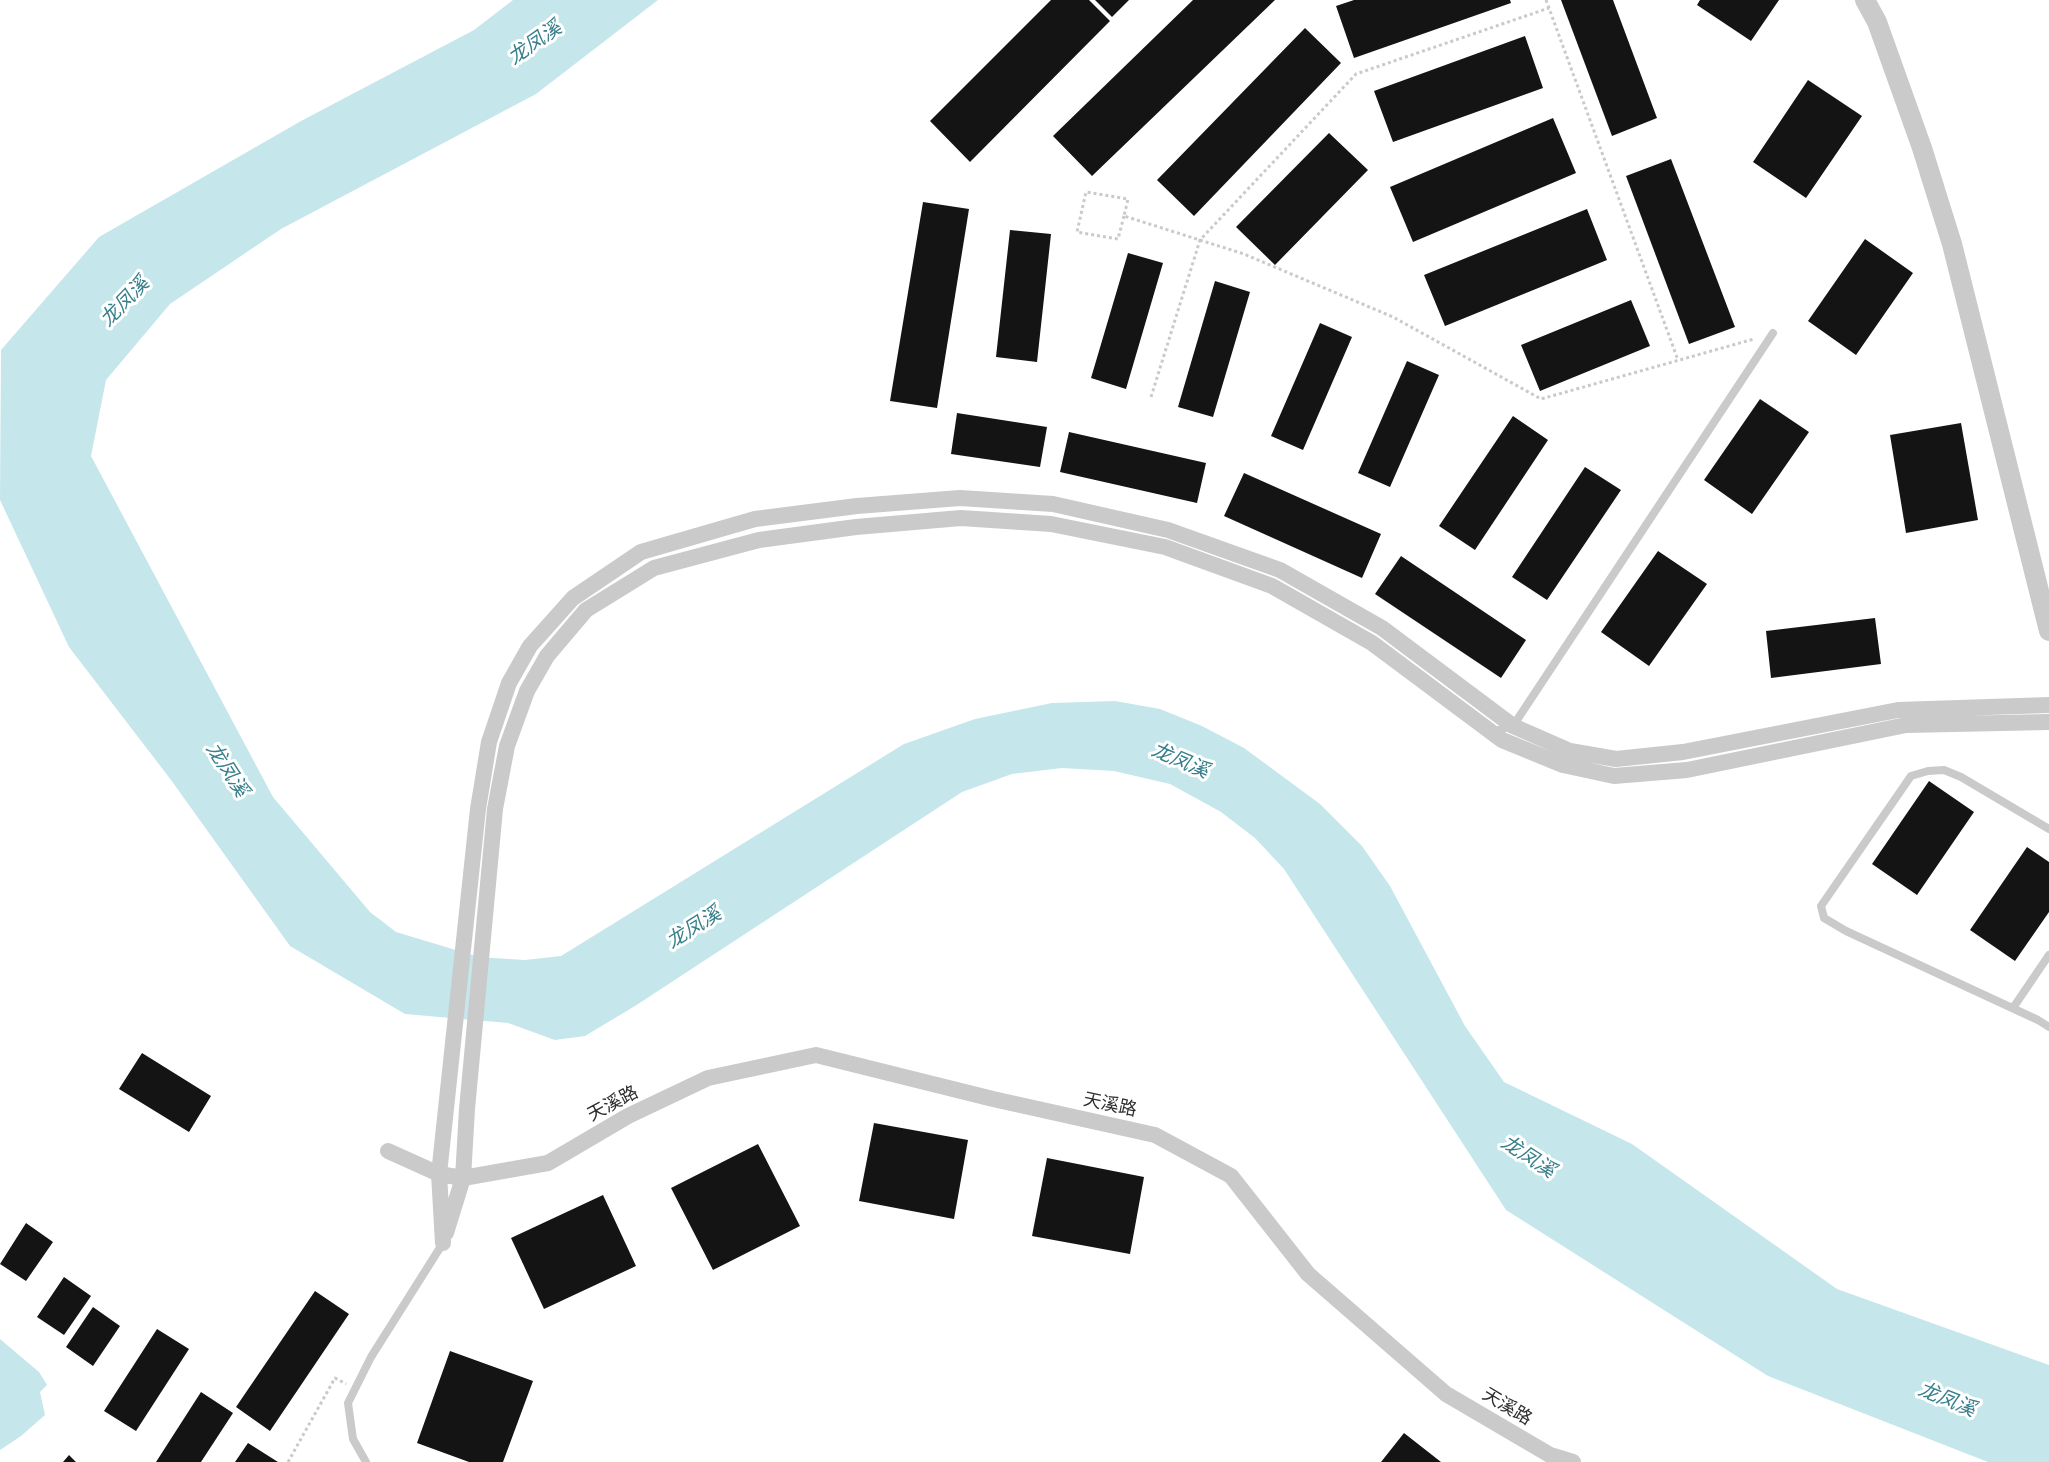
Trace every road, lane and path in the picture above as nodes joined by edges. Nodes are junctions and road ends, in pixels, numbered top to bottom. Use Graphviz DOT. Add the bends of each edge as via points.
graph roads {
  1 [pos="1546,0"];
  2 [pos="1865,0"];
  3 [pos="1549,8"];
  4 [pos="1124,216"];
  5 [pos="1200,240"];
  6 [pos="1773,333"];
  7 [pos="1678,360"];
  8 [pos="1151,397"];
  9 [pos="2049,631"];
  10 [pos="2049,705"];
  11 [pos="2049,722"];
  12 [pos="1514,726"];
  13 [pos="1491,732"];
  14 [pos="1519,747"];
  15 [pos="2049,829"];
  16 [pos="2049,955"];
  17 [pos="2013,1008"];
  18 [pos="2049,1028"];
  19 [pos="388,1151"];
  20 [pos="439,1174"];
  21 [pos="463,1178"];
  22 [pos="443,1243"];
  23 [pos="356,1389"];
  24 [pos="288,1462"];
  25 [pos="366,1462"];
  26 [pos="1573,1462"];
  1 -- 3 [label="path"];
  2 -- 9 [label="street" via="1877,22 1922,148 1952,244"];
  3 -- 5 [label="path" via="1356,74"];
  3 -- 7 [label="path"];
  4 -- 4 [label="path" via="1128,199 1086,192 1077,232 1118,239"];
  4 -- 5 [label="path"];
  5 -- 7 [label="path" via="1244,254 1393,317 1540,399"];
  5 -- 8 [label="path"];
  6 -- 7 [label="path"];
  6 -- 12 [label="lane"];
  10 -- 12 [label="street" via="1898,710 1683,752 1616,759 1570,751"];
  11 -- 14 [label="street" via="1906,725 1687,770 1614,776 1563,765"];
  12 -- 13 [label="lane"];
  12 -- 14 [label="lane"];
  12 -- 20 [label="street" via="1382,628 1280,570 1168,530 1064,506 960,498 856,506 755,519 641,552 573,598 530,646 509,683 489,742 478,809"];
  13 -- 14 [label="street"];
  13 -- 21 [label="street" via="1372,643 1272,586 1165,547 1051,524 961,518 856,527 759,540 654,568 586,610 547,656 527,691 507,746 495,809"];
  15 -- 17 [label="lane" via="1944,770 1911,776 1821,906 1824,918 1846,931"];
  16 -- 17 [label="lane"];
  17 -- 18 [label="lane"];
  19 -- 20 [label="street"];
  20 -- 21 [label="street"];
  20 -- 22 [label="street"];
  21 -- 22 [label="street"];
  21 -- 26 [label="street, 天溪路" via="548,1163 628,1116 708,1078 816,1055 1155,1135 1231,1176 1308,1274 1446,1394 1550,1455"];
  22 -- 23 [label="lane"];
  23 -- 24 [label="path" via="335,1378"];
  23 -- 25 [label="lane" via="348,1403 354,1439"];
}
